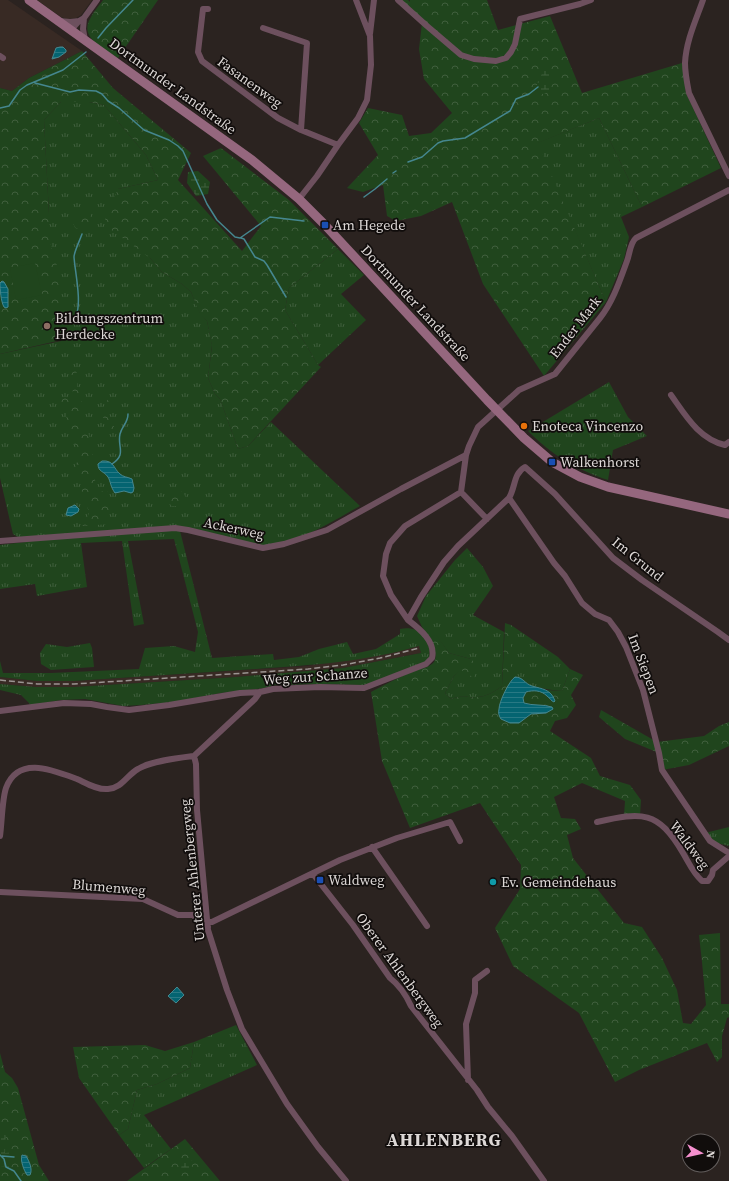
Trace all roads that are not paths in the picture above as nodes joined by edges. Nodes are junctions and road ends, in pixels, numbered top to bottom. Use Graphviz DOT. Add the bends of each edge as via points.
graph roads {
  1 [pos="29,0"];
  2 [pos="97,0"];
  3 [pos="356,0"];
  4 [pos="374,0"];
  5 [pos="398,0"];
  6 [pos="591,0"];
  7 [pos="703,0"];
  8 [pos="208,9"];
  9 [pos="82,19"];
  10 [pos="60,21"];
  11 [pos="262,28"];
  12 [pos="72,30"];
  13 [pos="370,36"];
  14 [pos="85,40"];
  15 [pos="301,130"];
  16 [pos="338,145"];
  17 [pos="729,176"];
  18 [pos="729,190"];
  19 [pos="299,199"];
  20 [pos="671,395"];
  21 [pos="497,410"];
  22 [pos="728,445"];
  23 [pos="466,455"];
  24 [pos="461,492"];
  25 [pos="509,498"];
  26 [pos="729,514"];
  27 [pos="487,519"];
  28 [pos="0,541"];
  29 [pos="408,620"];
  30 [pos="729,640"];
  31 [pos="260,692"];
  32 [pos="0,711"];
  33 [pos="194,756"];
  34 [pos="597,822"];
  35 [pos="0,836"];
  36 [pos="460,841"];
  37 [pos="372,847"];
  38 [pos="729,854"];
  39 [pos="313,874"];
  40 [pos="0,892"];
  41 [pos="208,924"];
  42 [pos="427,926"];
  43 [pos="487,971"];
  44 [pos="468,1080"];
  45 [pos="346,1181"];
  46 [pos="544,1181"];
  1 -- 10 [label="main road, Dortmunder Landstraße"];
  2 -- 9 [label="street"];
  3 -- 13 [label="street"];
  4 -- 13 [label="street"];
  5 -- 6 [label="street" via="461,55 496,61 506,58 511,52 520,19"];
  7 -- 17 [label="street" via="687,51 686,79 689,93"];
  8 -- 15 [label="street, Fasanenweg" via="203,9 198,52 202,62 278,118"];
  9 -- 10 [label="street"];
  9 -- 12 [label="street"];
  9 -- 14 [label="street"];
  10 -- 12 [label="main road, Dortmunder Landstraße"];
  11 -- 15 [label="street" via="306,43"];
  12 -- 14 [label="main road, Dortmunder Landstraße"];
  13 -- 16 [label="street" via="371,65 367,100 358,118"];
  14 -- 19 [label="main road, Dortmunder Landstraße" via="252,160"];
  15 -- 16 [label="street, Fasanenweg"];
  16 -- 19 [label="street"];
  18 -- 21 [label="street, Ender Mark" via="633,240 628,259 606,311 554,374 519,390"];
  19 -- 21 [label="main road, Dortmunder Landstraße"];
  20 -- 22 [label="street" via="701,433 709,439"];
  21 -- 23 [label="street, Ender Mark" via="478,427"];
  21 -- 26 [label="main road, Dortmunder Landstraße" via="552,462 580,477 608,487"];
  23 -- 24 [label="street, Ender Mark"];
  23 -- 28 [label="street, Ackerweg" via="327,530 263,548 175,528"];
  24 -- 27 [label="street"];
  24 -- 29 [label="street, Weg zur Schanze" via="405,526 390,543 383,576 391,595"];
  25 -- 27 [label="street"];
  25 -- 30 [label="street, Im Grund" via="516,477 525,467 555,494 613,558"];
  25 -- 38 [label="street, Im Siepen" via="582,603 595,614 609,620 618,632 643,690 662,770 710,841"];
  27 -- 29 [label="street" via="444,562"];
  29 -- 31 [label="street, Weg zur Schanze" via="424,634 431,646 432,658 426,664 364,688 320,687"];
  31 -- 32 [label="street, Weg zur Schanze" via="129,710 64,702"];
  31 -- 33 [label="street"];
  33 -- 35 [label="street" via="137,769 121,784 106,789 45,768 31,767 21,770 11,776 6,789"];
  33 -- 41 [label="street, Unterer Ahlenbergweg"];
  34 -- 38 [label="street, Waldweg" via="635,815 655,821 675,840 702,881 708,881 713,870"];
  36 -- 37 [label="street" via="450,822"];
  37 -- 39 [label="street"];
  37 -- 42 [label="street"];
  39 -- 41 [label="street"];
  39 -- 44 [label="street, Oberer Ahlenbergweg"];
  40 -- 41 [label="street, Blumenweg" via="143,899 178,915 193,915 203,927"];
  41 -- 45 [label="street, Unterer Ahlenbergweg" via="217,960 242,1029 297,1118"];
  43 -- 44 [label="street, Oberer Ahlenbergweg" via="475,980 475,993 466,1024"];
  44 -- 46 [label="street, Oberer Ahlenbergweg"];
}
